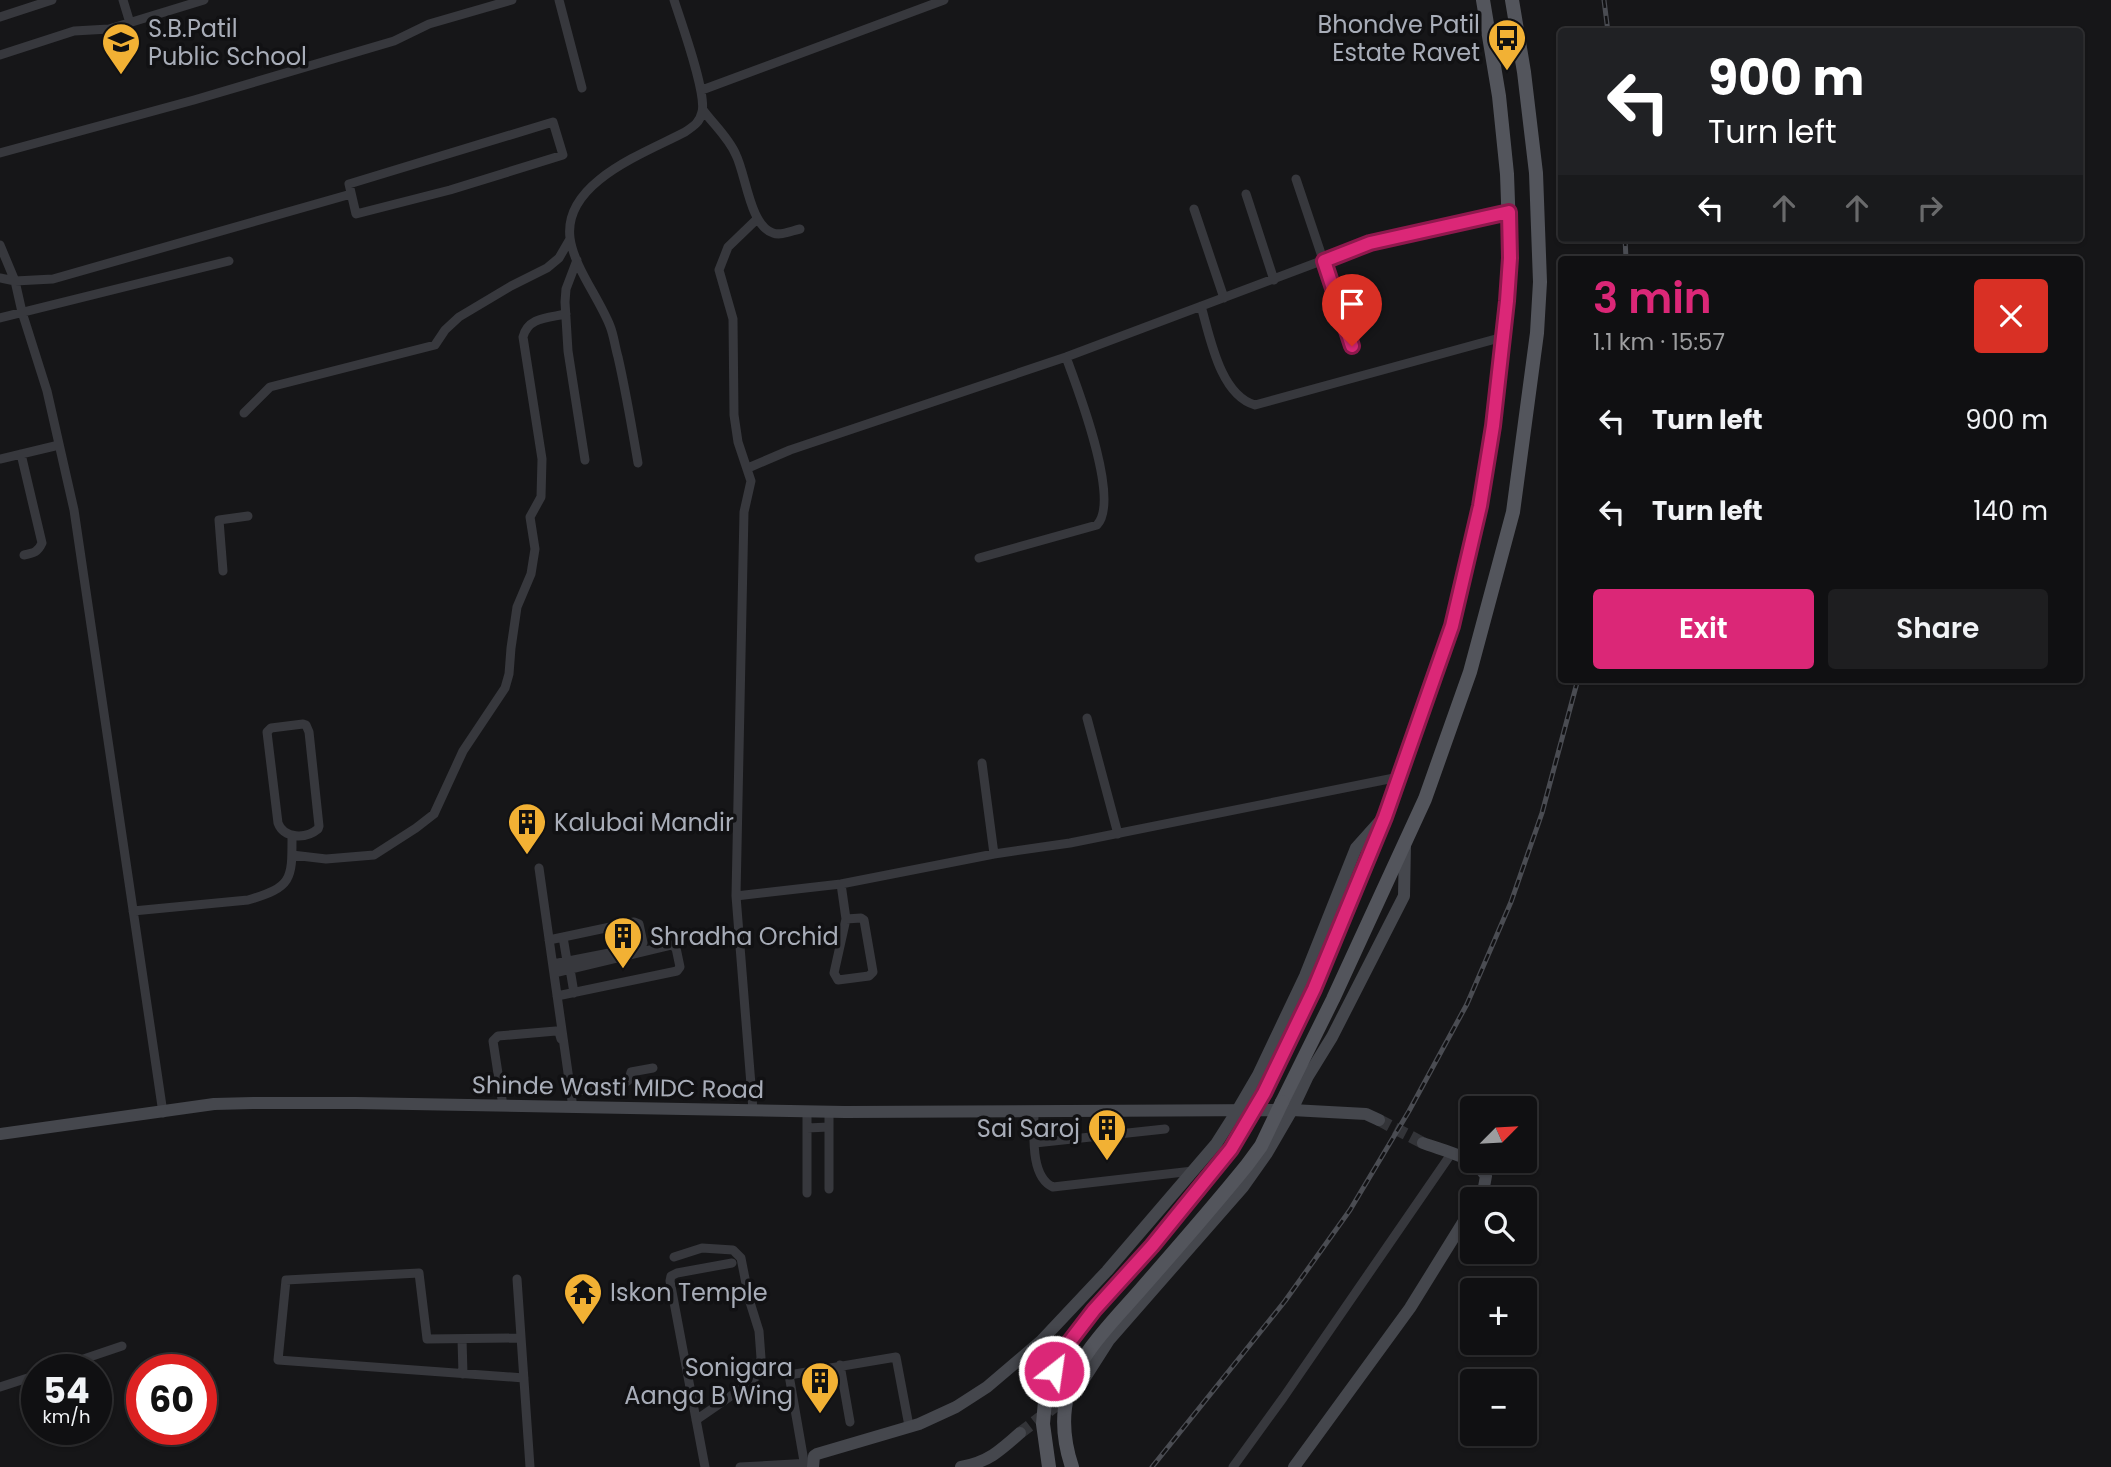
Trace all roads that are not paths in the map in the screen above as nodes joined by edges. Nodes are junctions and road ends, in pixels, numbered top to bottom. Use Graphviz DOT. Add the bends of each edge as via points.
graph roads {
  1 [pos="52,0"];
  2 [pos="123,0"];
  3 [pos="204,0"];
  4 [pos="512,0"];
  5 [pos="559,0"];
  6 [pos="674,0"];
  7 [pos="944,0"];
  8 [pos="1512,0"];
  9 [pos="1483,3"];
  10 [pos="0,17"];
  11 [pos="130,23"];
  12 [pos="0,55"];
  13 [pos="582,88"];
  14 [pos="702,90"];
  15 [pos="703,110"];
  16 [pos="0,153"];
  17 [pos="1296,178"];
  18 [pos="351,194"];
  19 [pos="1246,194"];
  20 [pos="1194,209"];
  21 [pos="1509,212"];
  22 [pos="757,219"];
  23 [pos="800,229"];
  24 [pos="570,239"];
  25 [pos="0,245"];
  26 [pos="577,260"];
  27 [pos="229,261"];
  28 [pos="1324,261"];
  29 [pos="0,278"];
  30 [pos="1274,280"];
  31 [pos="15,281"];
  32 [pos="1224,298"];
  33 [pos="1201,306"];
  34 [pos="22,312"];
  35 [pos="566,314"];
  36 [pos="0,318"];
  37 [pos="1503,337"];
  38 [pos="1352,346"];
  39 [pos="1066,357"];
  40 [pos="244,413"];
  41 [pos="59,445"];
  42 [pos="22,454"];
  43 [pos="0,459"];
  44 [pos="584,460"];
  45 [pos="638,463"];
  46 [pos="748,468"];
  47 [pos="248,516"];
  48 [pos="24,555"];
  49 [pos="979,558"];
  50 [pos="223,571"];
  51 [pos="1087,718"];
  52 [pos="982,764"];
  53 [pos="1399,777"];
  54 [pos="1385,817"];
  55 [pos="1118,834"];
  56 [pos="292,836"];
  57 [pos="1405,838"];
  58 [pos="994,854"];
  59 [pos="292,855"];
  60 [pos="539,868"];
  61 [pos="841,884"];
  62 [pos="736,896"];
  63 [pos="133,911"];
  64 [pos="846,919"];
  65 [pos="563,937"];
  66 [pos="549,940"];
  67 [pos="568,965"];
  68 [pos="553,968"];
  69 [pos="574,993"];
  70 [pos="557,996"];
  71 [pos="653,1068"];
  72 [pos="571,1092"];
  73 [pos="503,1106"];
  74 [pos="571,1107"];
  75 [pos="753,1110"];
  76 [pos="1292,1110"];
  77 [pos="807,1111"];
  78 [pos="1237,1111"];
  79 [pos="829,1112"];
  80 [pos="1034,1112"];
  81 [pos="163,1113"];
  82 [pos="1379,1119"];
  83 [pos="829,1127"];
  84 [pos="807,1128"];
  85 [pos="1165,1129"];
  86 [pos="0,1134"];
  87 [pos="1035,1143"];
  88 [pos="1423,1143"];
  89 [pos="1451,1154"];
  90 [pos="1193,1171"];
  91 [pos="1484,1187"];
  92 [pos="829,1189"];
  93 [pos="807,1193"];
  94 [pos="1460,1227"];
  95 [pos="674,1257"];
  96 [pos="732,1263"];
  97 [pos="517,1279"];
  98 [pos="521,1338"];
  99 [pos="462,1339"];
  100 [pos="122,1346"];
  101 [pos="98,1354"];
  102 [pos="840,1365"];
  103 [pos="463,1374"];
  104 [pos="524,1378"];
  105 [pos="21,1380"];
  106 [pos="0,1387"];
  107 [pos="1079,1387"];
  108 [pos="696,1420"];
  109 [pos="850,1422"];
  110 [pos="909,1426"];
  111 [pos="1020,1433"];
  112 [pos="809,1465"];
  113 [pos="530,1467"];
  114 [pos="705,1467"];
  115 [pos="740,1467"];
  116 [pos="961,1467"];
  117 [pos="1049,1467"];
  118 [pos="1072,1467"];
  119 [pos="1233,1467"];
  120 [pos="1294,1467"];
  1 -- 10 [label="street"];
  2 -- 11 [label="street"];
  3 -- 11 [label="street"];
  4 -- 16 [label="street" via="429,24 381,45"];
  5 -- 13 [label="street"];
  6 -- 14 [label="street"];
  7 -- 14 [label="street"];
  8 -- 57 [label="main road" via="1539,223 1540,282 1529,398 1513,512 1470,672 1425,799"];
  9 -- 21 [label="main road" via="1499,96"];
  11 -- 12 [label="street" via="74,31"];
  14 -- 15 [label="street"];
  15 -- 22 [label="street" via="738,157"];
  15 -- 24 [label="street" via="698,123 685,132 618,167 586,190 570,220"];
  17 -- 28 [label="street"];
  18 -- 18 [label="street" via="355,214 564,155 553,122 349,184"];
  18 -- 31 [label="street" via="53,279"];
  19 -- 30 [label="street"];
  20 -- 32 [label="street"];
  21 -- 28 [label="street" via="1370,243"];
  21 -- 37 [label="main road"];
  22 -- 23 [label="street" via="772,233"];
  22 -- 46 [label="street" via="728,247 719,270 733,319 734,415"];
  24 -- 26 [label="street"];
  24 -- 40 [label="street" via="547,268 459,317 435,345 270,387"];
  25 -- 31 [label="street"];
  26 -- 35 [label="street" via="566,289"];
  26 -- 45 [label="street" via="611,328"];
  27 -- 34 [label="street"];
  28 -- 30 [label="street"];
  28 -- 38 [label="street"];
  29 -- 31 [label="street"];
  30 -- 32 [label="street"];
  31 -- 34 [label="street"];
  32 -- 33 [label="street"];
  33 -- 37 [label="street" via="1229,386 1255,405"];
  33 -- 39 [label="street"];
  34 -- 36 [label="street"];
  34 -- 41 [label="street"];
  35 -- 44 [label="street"];
  35 -- 59 [label="street" via="530,323 523,337 542,459 541,496 530,517 535,548 531,574 517,607 505,688 463,751 434,814 374,855 327,859"];
  37 -- 53 [label="main road" via="1480,506 1452,626"];
  39 -- 46 [label="street"];
  39 -- 49 [label="street" via="1100,469 1102,520"];
  41 -- 42 [label="street"];
  41 -- 63 [label="street" via="80,544"];
  42 -- 43 [label="street"];
  42 -- 48 [label="street" via="42,543 34,553"];
  46 -- 62 [label="street"];
  47 -- 50 [label="street" via="219,520"];
  51 -- 55 [label="street"];
  52 -- 58 [label="street"];
  53 -- 54 [label="main road"];
  53 -- 55 [label="street"];
  54 -- 78 [label="street" via="1356,848 1305,976"];
  54 -- 117 [label="main road, bridge" via="1314,989 1264,1093 1231,1149 1061,1353 1046,1389 1043,1424"];
  55 -- 58 [label="street"];
  56 -- 56 [label="street" via="278,823 267,732 303,724 309,732 319,826 312,834"];
  56 -- 59 [label="street"];
  57 -- 76 [label="street" via="1404,896"];
  57 -- 118 [label="main road, bridge" via="1261,1146 1074,1375 1064,1421"];
  58 -- 61 [label="street"];
  59 -- 63 [label="street" via="288,880 265,895"];
  60 -- 66 [label="street"];
  61 -- 62 [label="street"];
  61 -- 64 [label="street"];
  62 -- 75 [label="street"];
  63 -- 81 [label="street"];
  64 -- 64 [label="street" via="834,975 838,980 872,975 864,920"];
  65 -- 66 [label="street"];
  65 -- 67 [label="street"];
  65 -- 67 [label="street" via="634,922 639,924 643,943"];
  66 -- 68 [label="street"];
  67 -- 68 [label="street"];
  67 -- 69 [label="street"];
  67 -- 69 [label="street" via="676,948 677,971"];
  68 -- 70 [label="street"];
  69 -- 70 [label="street"];
  70 -- 72 [label="street"];
  71 -- 72 [label="street" via="631,1072 625,1083"];
  72 -- 74 [label="street"];
  73 -- 74 [label="street, Shinde Wasti MIDC Road"];
  73 -- 74 [label="street" via="495,1038 556,1031"];
  73 -- 81 [label="street, Shinde Wasti MIDC Road" via="253,1103"];
  74 -- 75 [label="street, Shinde Wasti MIDC Road"];
  75 -- 77 [label="street, Shinde Wasti MIDC Road"];
  76 -- 78 [label="street, Shinde Wasti MIDC Road"];
  76 -- 82 [label="street, Shinde Wasti MIDC Road" via="1367,1114"];
  76 -- 107 [label="street" via="1243,1187 1109,1340"];
  77 -- 79 [label="street, Shinde Wasti MIDC Road"];
  77 -- 84 [label="street"];
  78 -- 80 [label="street, Shinde Wasti MIDC Road"];
  78 -- 90 [label="street"];
  79 -- 80 [label="street, Shinde Wasti MIDC Road"];
  79 -- 83 [label="street"];
  80 -- 87 [label="street"];
  81 -- 86 [label="street, Shinde Wasti MIDC Road"];
  83 -- 84 [label="street"];
  83 -- 92 [label="street"];
  84 -- 93 [label="street"];
  85 -- 87 [label="street"];
  87 -- 90 [label="street" via="1040,1178 1053,1187"];
  88 -- 89 [label="street"];
  89 -- 91 [label="street" via="1474,1163 1486,1176"];
  89 -- 119 [label="street"];
  90 -- 110 [label="street" via="1041,1341 967,1401"];
  94 -- 120 [label="street" via="1410,1308"];
  95 -- 108 [label="street" via="702,1248 733,1250 741,1258 759,1331 761,1358 754,1380"];
  96 -- 108 [label="street" via="671,1276"];
  97 -- 98 [label="street"];
  98 -- 99 [label="street"];
  98 -- 104 [label="street"];
  99 -- 103 [label="street"];
  99 -- 103 [label="street" via="428,1339 419,1273 286,1280 278,1360"];
  100 -- 101 [label="street"];
  102 -- 109 [label="street"];
  102 -- 110 [label="street" via="896,1357"];
  102 -- 112 [label="street" via="789,1375"];
  103 -- 104 [label="street"];
  104 -- 113 [label="street"];
  105 -- 106 [label="street"];
  108 -- 114 [label="street"];
  110 -- 112 [label="street" via="821,1452"];
  111 -- 116 [label="street" via="991,1458"];
  112 -- 115 [label="street"];
}
